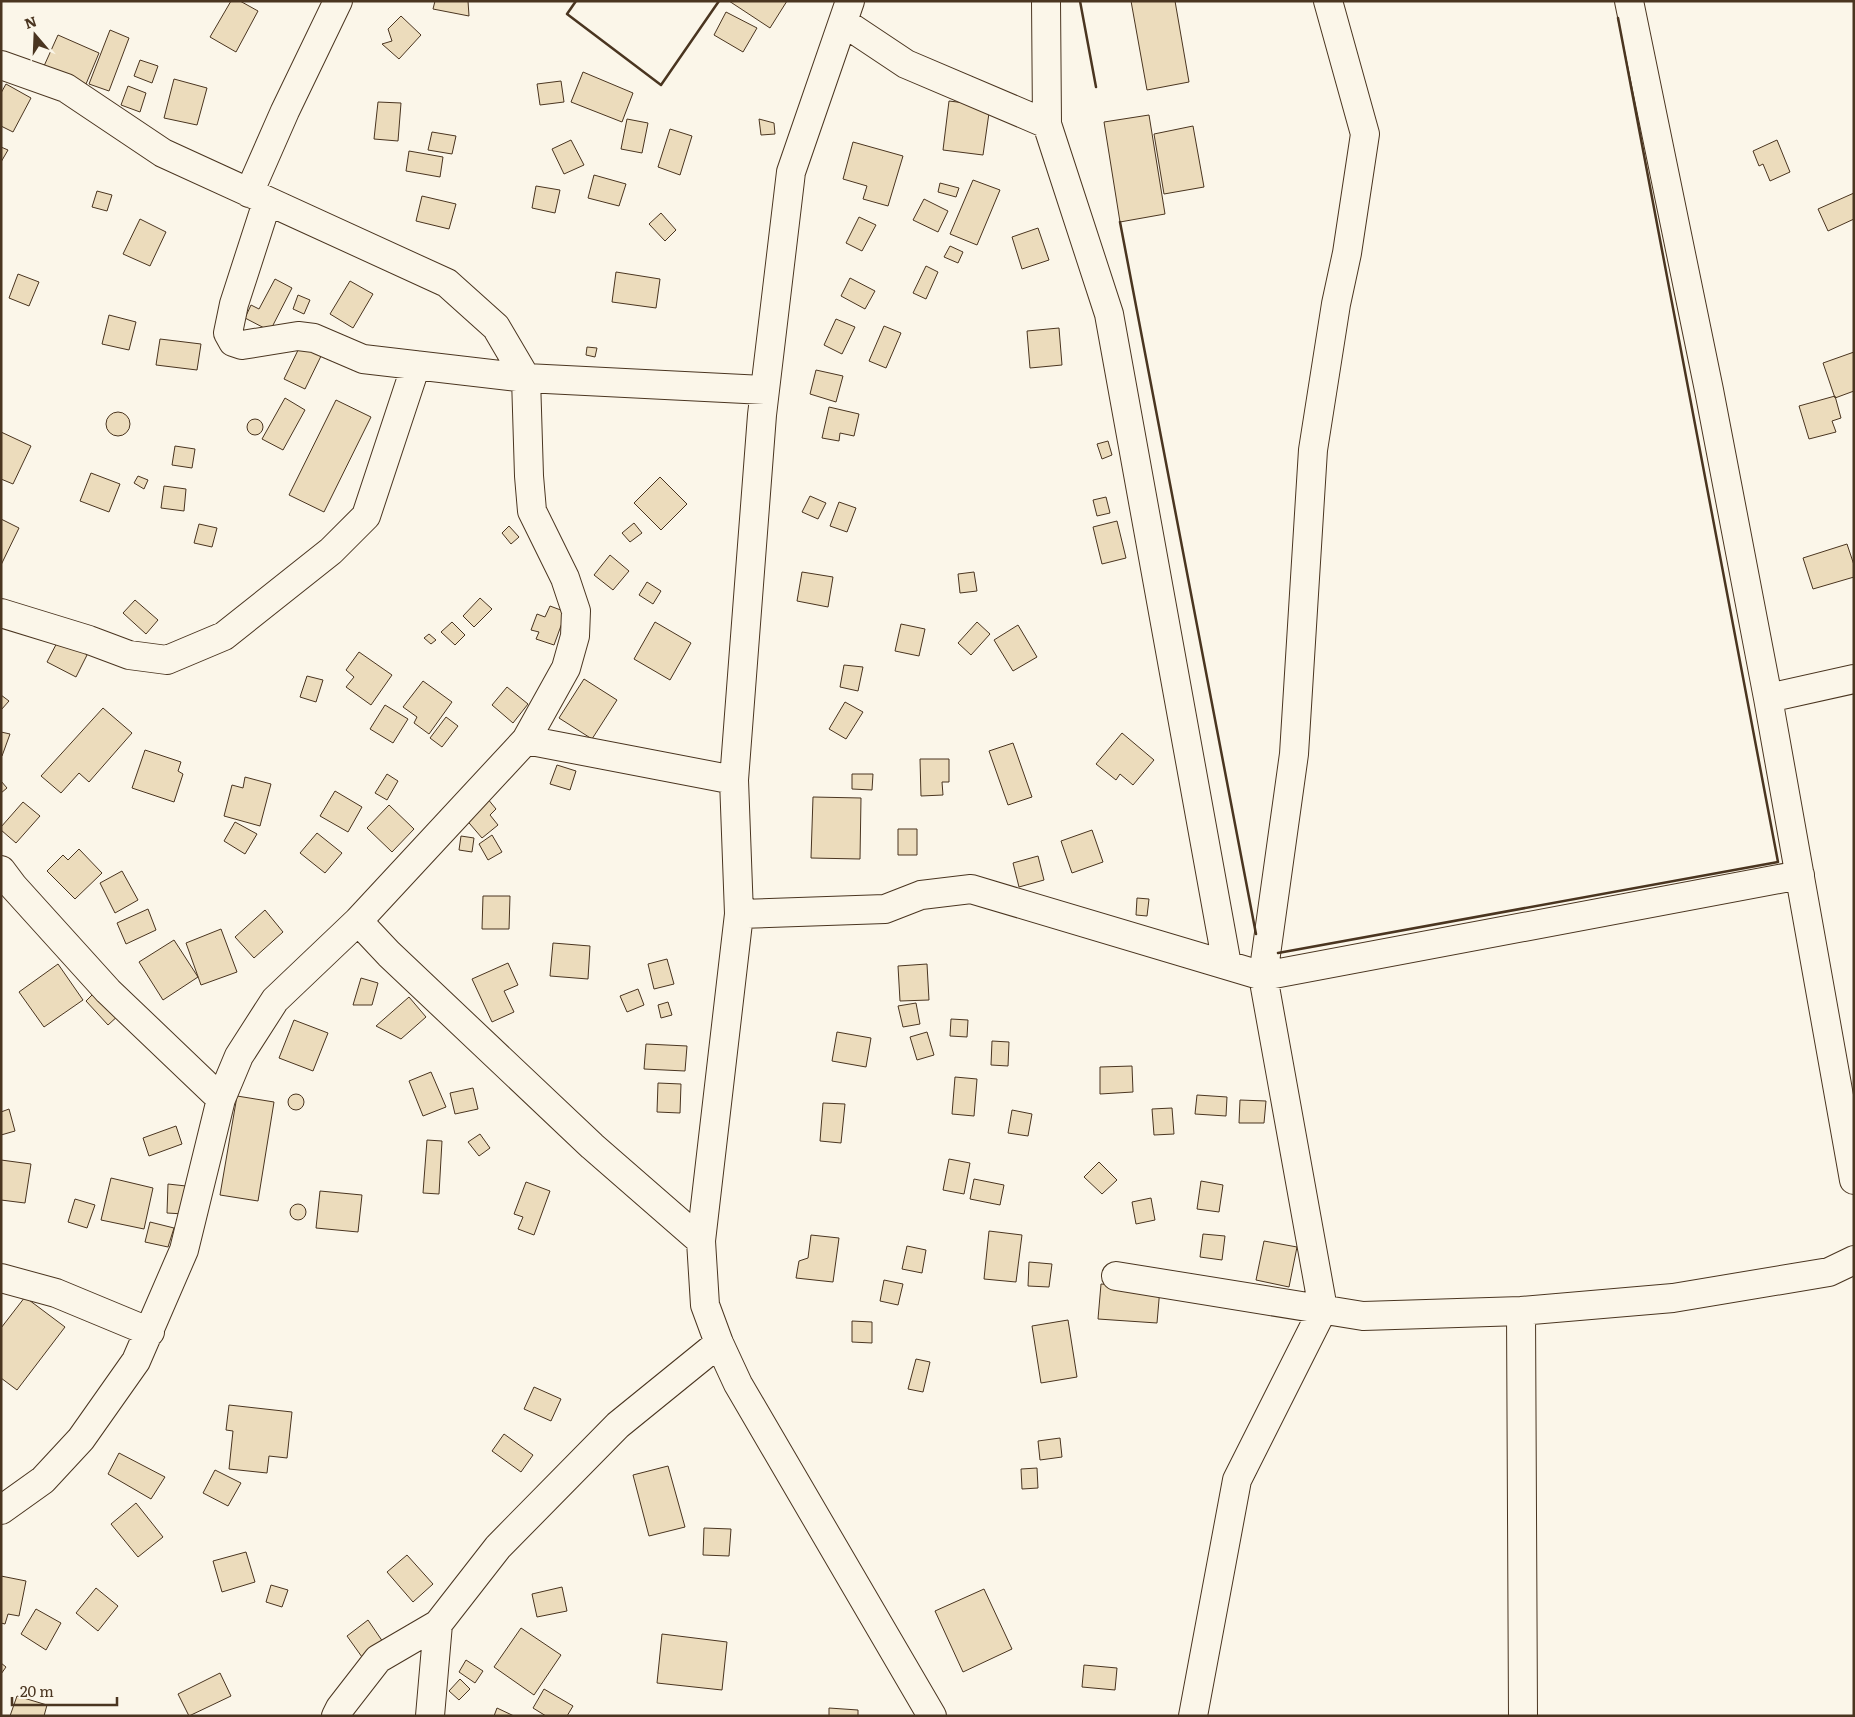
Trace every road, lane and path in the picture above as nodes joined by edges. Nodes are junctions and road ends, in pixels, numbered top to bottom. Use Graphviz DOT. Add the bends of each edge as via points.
graph roads {
  1 [pos="338,1"];
  2 [pos="1046,1"];
  3 [pos="1328,1"];
  4 [pos="1629,1"];
  5 [pos="846,11"];
  6 [pos="1,65"];
  7 [pos="1048,124"];
  8 [pos="258,198"];
  9 [pos="416,365"];
  10 [pos="526,378"];
  11 [pos="765,390"];
  12 [pos="1,613"];
  13 [pos="1854,679"];
  14 [pos="1768,698"];
  15 [pos="526,740"];
  16 [pos="734,780"];
  17 [pos="1,870"];
  18 [pos="1800,875"];
  19 [pos="739,914"];
  20 [pos="358,921"];
  21 [pos="1227,965"];
  22 [pos="1263,976"];
  23 [pos="221,1099"];
  24 [pos="1853,1168"];
  25 [pos="701,1241"];
  26 [pos="1854,1260"];
  27 [pos="1116,1276"];
  28 [pos="1,1278"];
  29 [pos="1323,1309"];
  30 [pos="1521,1311"];
  31 [pos="150,1332"];
  32 [pos="719,1343"];
  33 [pos="1,1510"];
  34 [pos="438,1624"];
  35 [pos="336,1716"];
  36 [pos="430,1716"];
  37 [pos="932,1716"];
  38 [pos="1193,1716"];
  39 [pos="1523,1716"];
  1 -- 8 [label="street" via="285,111"];
  2 -- 7 [label="street"];
  3 -- 22 [label="street" via="1365,134 1313,450 1294,754"];
  4 -- 14 [label="street"];
  5 -- 7 [label="street" via="906,64"];
  5 -- 11 [label="street" via="791,172"];
  6 -- 8 [label="street" via="66,88 163,153"];
  7 -- 21 [label="street" via="1109,314"];
  8 -- 9 [label="street" via="228,333 233,342 242,345 298,336 314,338 363,360"];
  8 -- 10 [label="street" via="447,282 496,327"];
  9 -- 10 [label="street"];
  9 -- 12 [label="street" via="366,516 331,551 224,636 167,660 129,655"];
  10 -- 11 [label="street"];
  10 -- 15 [label="street" via="532,511 565,578 576,611 575,636 566,668"];
  11 -- 16 [label="street"];
  13 -- 14 [label="street"];
  14 -- 18 [label="street"];
  15 -- 16 [label="street"];
  15 -- 20 [label="street"];
  16 -- 19 [label="street"];
  17 -- 23 [label="street" via="108,991"];
  18 -- 22 [label="street"];
  18 -- 24 [label="street"];
  19 -- 21 [label="street" via="885,909 921,896 971,889"];
  19 -- 25 [label="street"];
  20 -- 23 [label="street" via="275,1000 239,1056"];
  20 -- 25 [label="street" via="592,1146"];
  21 -- 22 [label="street"];
  22 -- 29 [label="street"];
  23 -- 31 [label="street" via="184,1250"];
  25 -- 32 [label="street" via="705,1305"];
  26 -- 30 [label="street" via="1829,1272 1673,1298"];
  27 -- 29 [label="street"];
  28 -- 31 [label="street" via="56,1293"];
  29 -- 30 [label="street" via="1363,1316"];
  29 -- 38 [label="street" via="1238,1480"];
  30 -- 39 [label="street"];
  31 -- 33 [label="street" via="136,1361 81,1439 43,1480"];
  32 -- 34 [label="street" via="618,1425 498,1547"];
  32 -- 37 [label="street" via="738,1384"];
  34 -- 35 [label="street" via="378,1660"];
  34 -- 36 [label="street"];
}
